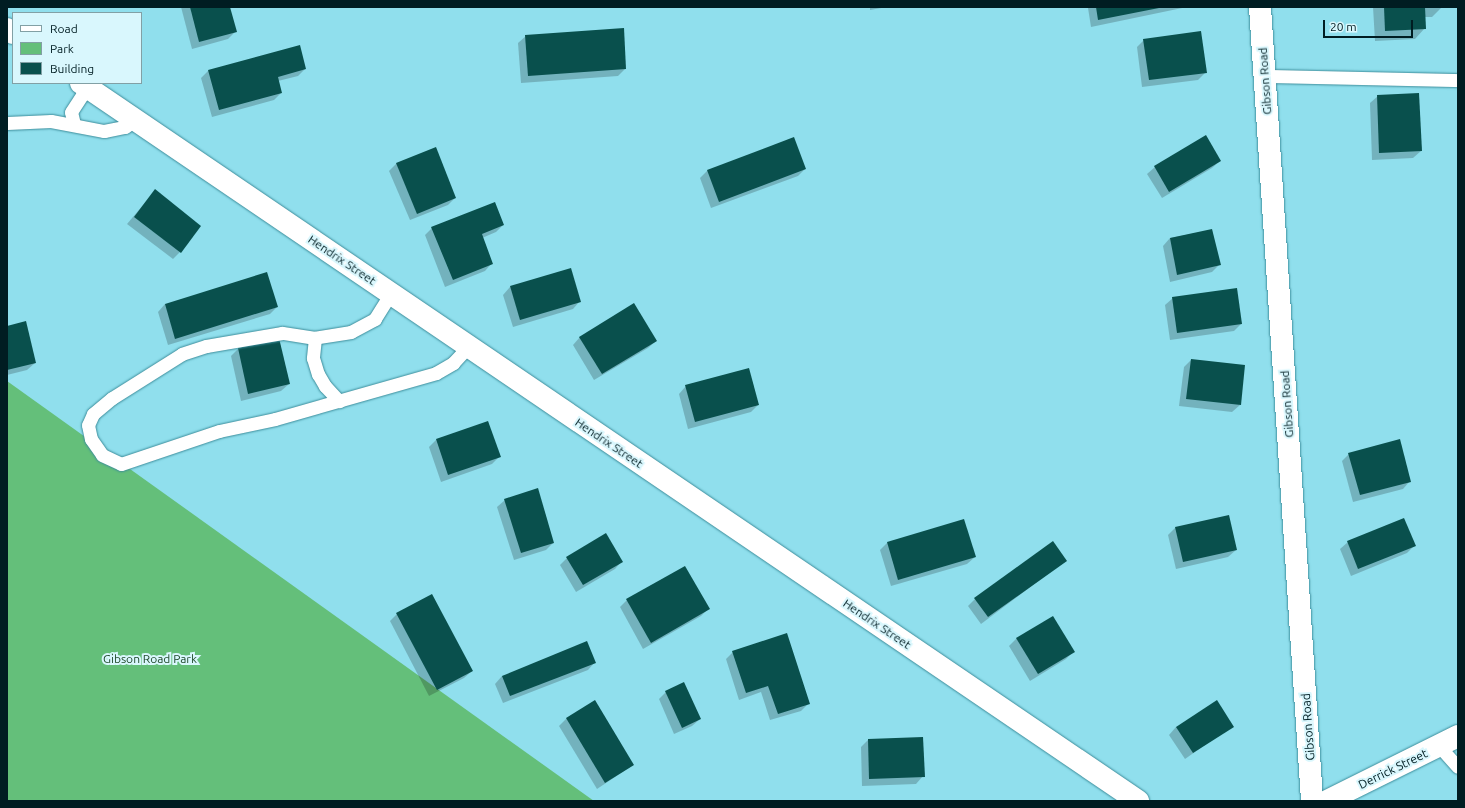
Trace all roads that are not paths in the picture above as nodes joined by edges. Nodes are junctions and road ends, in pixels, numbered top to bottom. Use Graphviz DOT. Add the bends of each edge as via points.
graph roads {
  1 [pos="1260,7"];
  2 [pos="1265,76"];
  3 [pos="1458,80"];
  4 [pos="86,86"];
  5 [pos="135,120"];
  6 [pos="7,123"];
  7 [pos="74,124"];
  8 [pos="391,293"];
  9 [pos="315,338"];
  10 [pos="468,347"];
  11 [pos="339,401"];
  12 [pos="1458,736"];
  13 [pos="1439,746"];
  14 [pos="1458,767"];
  15 [pos="1138,801"];
  16 [pos="1312,801"];
  17 [pos="1327,801"];
  1 -- 2 [label="street, Gibson Road"];
  2 -- 3 [label="lane"];
  2 -- 16 [label="street, Gibson Road"];
  4 -- 5 [label="street, Hendrix Street"];
  4 -- 7 [label="lane" via="71,112"];
  5 -- 7 [label="lane" via="125,127 104,131"];
  5 -- 8 [label="street, Hendrix Street"];
  6 -- 7 [label="lane" via="51,121"];
  8 -- 9 [label="lane" via="375,319 351,332"];
  8 -- 10 [label="street, Hendrix Street"];
  9 -- 11 [label="lane" via="313,358 318,374 324,386"];
  9 -- 11 [label="lane" via="282,333 206,346 182,354 112,398 93,414 88,425 91,439 102,454 121,464 220,431"];
  10 -- 11 [label="lane" via="453,363 436,373"];
  10 -- 15 [label="street, Hendrix Street"];
  12 -- 13 [label="street, Derrick Street"];
  13 -- 14 [label="lane"];
  13 -- 17 [label="street, Derrick Street"];
}
